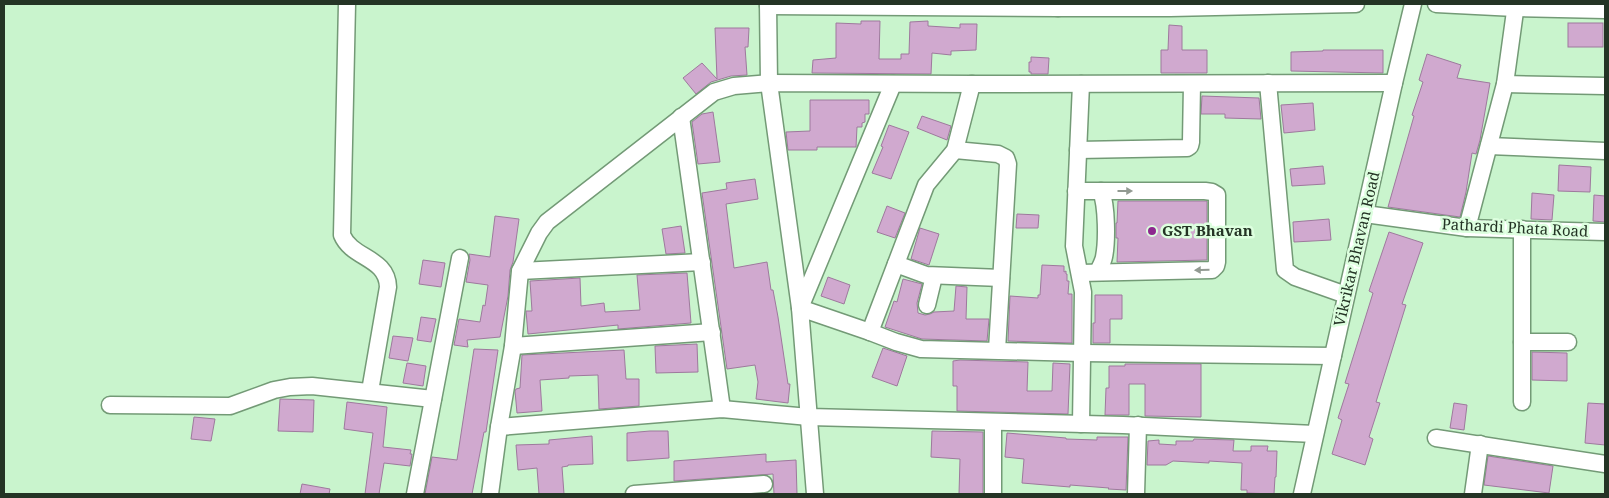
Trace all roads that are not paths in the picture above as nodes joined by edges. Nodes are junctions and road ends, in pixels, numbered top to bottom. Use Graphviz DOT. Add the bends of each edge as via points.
graph roads {
  1 [pos="347,4"];
  2 [pos="1356,4"];
  3 [pos="1413,4"];
  4 [pos="1436,4"];
  5 [pos="768,5"];
  6 [pos="1058,6"];
  7 [pos="1171,6"];
  8 [pos="1515,6"];
  9 [pos="1605,10"];
  10 [pos="1394,82"];
  11 [pos="768,83"];
  12 [pos="1268,83"];
  13 [pos="893,84"];
  14 [pos="972,84"];
  15 [pos="1081,84"];
  16 [pos="1192,84"];
  17 [pos="1505,84"];
  18 [pos="1605,86"];
  19 [pos="682,117"];
  20 [pos="1489,146"];
  21 [pos="955,150"];
  22 [pos="1078,150"];
  23 [pos="1605,151"];
  24 [pos="1076,191"];
  25 [pos="1101,191"];
  26 [pos="1365,214"];
  27 [pos="1467,228"];
  28 [pos="1522,229"];
  29 [pos="1605,232"];
  30 [pos="460,258"];
  31 [pos="702,262"];
  32 [pos="896,264"];
  33 [pos="520,270"];
  34 [pos="1098,272"];
  35 [pos="1080,273"];
  36 [pos="934,276"];
  37 [pos="1001,278"];
  38 [pos="1346,295"];
  39 [pos="927,305"];
  40 [pos="800,308"];
  41 [pos="712,332"];
  42 [pos="870,332"];
  43 [pos="1522,342"];
  44 [pos="1568,342"];
  45 [pos="513,346"];
  46 [pos="997,350"];
  47 [pos="1082,353"];
  48 [pos="1332,356"];
  49 [pos="370,391"];
  50 [pos="433,399"];
  51 [pos="1522,402"];
  52 [pos="110,405"];
  53 [pos="722,409"];
  54 [pos="809,417"];
  55 [pos="993,422"];
  56 [pos="1081,424"];
  57 [pos="1138,425"];
  58 [pos="499,427"];
  59 [pos="1315,434"];
  60 [pos="1436,438"];
  61 [pos="1480,444"];
  62 [pos="1605,464"];
  63 [pos="764,484"];
  64 [pos="414,494"];
  65 [pos="490,494"];
  66 [pos="634,494"];
  67 [pos="815,494"];
  68 [pos="993,494"];
  69 [pos="1136,494"];
  70 [pos="1304,494"];
  71 [pos="1473,494"];
  1 -- 49 [label="street" via="342,235 346,243 382,269 388,280"];
  2 -- 7 [label="street"];
  3 -- 10 [label="street, Vikrikar Bhavan Road"];
  4 -- 8 [label="street"];
  5 -- 6 [label="street"];
  5 -- 11 [label="street"];
  6 -- 7 [label="street"];
  8 -- 9 [label="street"];
  8 -- 17 [label="street"];
  10 -- 12 [label="street"];
  10 -- 26 [label="street, Vikrikar Bhavan Road"];
  11 -- 13 [label="street"];
  11 -- 19 [label="street" via="724,88"];
  11 -- 40 [label="street"];
  12 -- 16 [label="street"];
  12 -- 38 [label="street" via="1285,270 1295,277"];
  13 -- 14 [label="street"];
  13 -- 40 [label="street"];
  14 -- 15 [label="street"];
  14 -- 21 [label="street"];
  15 -- 16 [label="street"];
  15 -- 22 [label="street"];
  16 -- 22 [label="street" via="1191,142 1187,148"];
  17 -- 18 [label="street"];
  17 -- 20 [label="street"];
  19 -- 31 [label="street"];
  19 -- 33 [label="street" via="547,222"];
  20 -- 23 [label="street"];
  20 -- 27 [label="street"];
  21 -- 32 [label="street" via="926,186"];
  21 -- 37 [label="street" via="998,154 1006,158"];
  22 -- 24 [label="street"];
  24 -- 25 [label="street"];
  24 -- 35 [label="street" via="1074,246"];
  25 -- 34 [label="street" via="1105,201 1105,246"];
  25 -- 34 [label="street, one-way" via="1205,191 1217,195 1217,262 1212,270"];
  26 -- 27 [label="street, Pathardi Phata Road"];
  26 -- 38 [label="street, Vikrikar Bhavan Road"];
  27 -- 28 [label="street, Pathardi Phata Road"];
  28 -- 29 [label="street, Pathardi Phata Road"];
  28 -- 43 [label="street"];
  30 -- 50 [label="street"];
  31 -- 33 [label="street"];
  31 -- 41 [label="street"];
  32 -- 36 [label="street"];
  32 -- 42 [label="street"];
  33 -- 45 [label="street"];
  34 -- 35 [label="street"];
  35 -- 47 [label="street" via="1083,292"];
  36 -- 37 [label="street"];
  36 -- 39 [label="street"];
  37 -- 46 [label="street"];
  38 -- 48 [label="street, Vikrikar Bhavan Road"];
  40 -- 42 [label="street"];
  40 -- 54 [label="street"];
  41 -- 45 [label="street"];
  41 -- 53 [label="street"];
  42 -- 46 [label="street" via="921,349"];
  43 -- 44 [label="street"];
  43 -- 51 [label="street"];
  45 -- 58 [label="street"];
  46 -- 47 [label="street"];
  47 -- 48 [label="street"];
  47 -- 56 [label="street"];
  48 -- 59 [label="street, Vikrikar Bhavan Road"];
  49 -- 50 [label="street"];
  49 -- 52 [label="street" via="290,387 230,406"];
  50 -- 64 [label="street"];
  53 -- 54 [label="street"];
  53 -- 58 [label="street"];
  54 -- 55 [label="street"];
  54 -- 67 [label="street"];
  55 -- 56 [label="street"];
  55 -- 68 [label="street"];
  56 -- 57 [label="street"];
  57 -- 59 [label="street"];
  57 -- 69 [label="street"];
  58 -- 65 [label="street"];
  59 -- 70 [label="street, Vikrikar Bhavan Road"];
  60 -- 61 [label="street"];
  61 -- 62 [label="street"];
  61 -- 71 [label="street"];
  63 -- 66 [label="street"];
}
